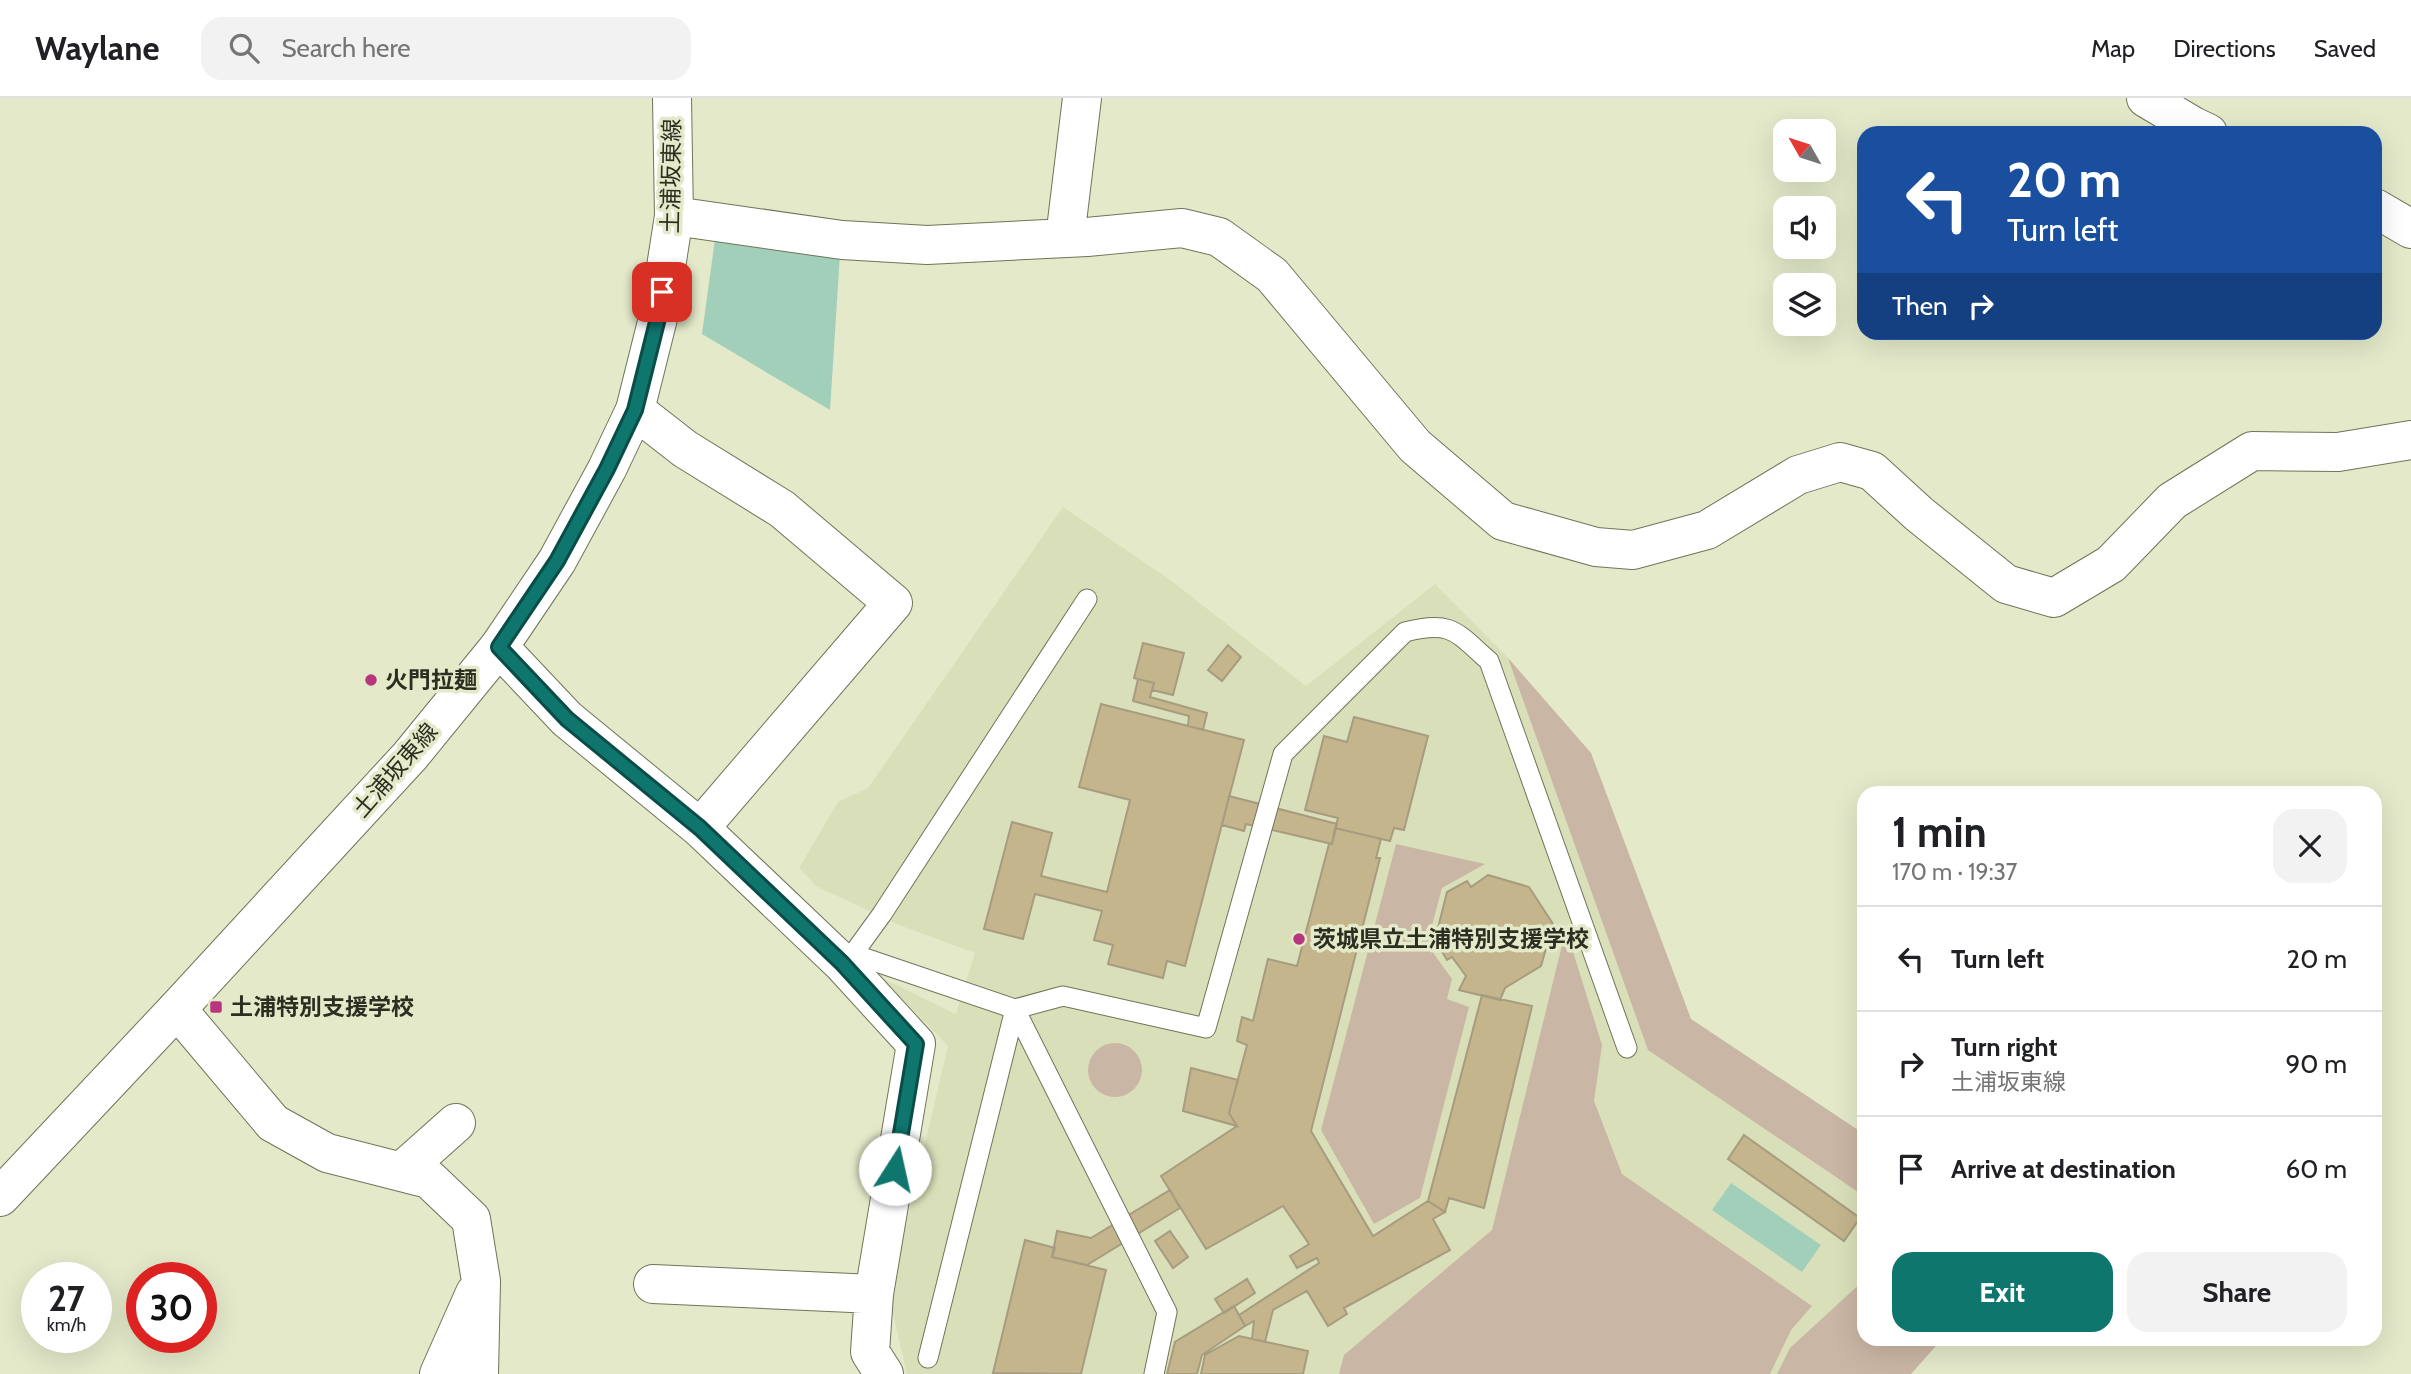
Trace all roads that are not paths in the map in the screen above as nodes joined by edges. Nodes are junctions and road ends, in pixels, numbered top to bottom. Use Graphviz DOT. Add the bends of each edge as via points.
graph roads {
  1 [pos="672,98"];
  2 [pos="1082,98"];
  3 [pos="2146,98"];
  4 [pos="2191,126"];
  5 [pos="2382,212"];
  6 [pos="674,216"];
  7 [pos="2411,229"];
  8 [pos="1065,238"];
  9 [pos="635,410"];
  10 [pos="2411,440"];
  11 [pos="1087,599"];
  12 [pos="499,647"];
  13 [pos="700,828"];
  14 [pos="847,958"];
  15 [pos="177,1009"];
  16 [pos="1016,1009"];
  17 [pos="1627,1048"];
  18 [pos="456,1123"];
  19 [pos="401,1172"];
  20 [pos="4,1187"];
  21 [pos="481,1281"];
  22 [pos="653,1284"];
  23 [pos="874,1294"];
  24 [pos="929,1358"];
  25 [pos="439,1374"];
  26 [pos="479,1374"];
  27 [pos="884,1374"];
  28 [pos="1154,1374"];
  1 -- 6 [label="street, 土浦坂東線"];
  2 -- 8 [label="street"];
  3 -- 4 [label="street"];
  5 -- 7 [label="street"];
  6 -- 8 [label="street" via="866,242 927,245"];
  6 -- 9 [label="street, 土浦坂東線" via="658,318"];
  8 -- 10 [label="street" via="1182,228 1219,237 1272,275 1415,446 1503,521 1596,547 1633,550 1706,530 1798,475 1840,462 1872,471 2006,583 2054,598 2111,565 2172,501 2252,451 2338,452"];
  9 -- 12 [label="street, 土浦坂東線" via="557,561"];
  9 -- 13 [label="street" via="685,449 782,509 893,603"];
  11 -- 14 [label="lane" via="882,914"];
  12 -- 13 [label="street" via="567,719"];
  12 -- 15 [label="street, 土浦坂東線" via="410,756"];
  13 -- 14 [label="street"];
  14 -- 16 [label="lane"];
  14 -- 23 [label="street" via="916,1044"];
  15 -- 19 [label="street" via="273,1123 327,1153"];
  15 -- 20 [label="street, 土浦坂東線"];
  16 -- 17 [label="lane" via="1063,996 1206,1028 1283,754 1405,632 1430,626 1454,631 1489,662"];
  16 -- 24 [label="lane"];
  16 -- 28 [label="lane" via="1167,1312"];
  18 -- 19 [label="street"];
  19 -- 21 [label="street" via="429,1179 471,1219"];
  21 -- 25 [label="street"];
  21 -- 26 [label="street"];
  22 -- 23 [label="street"];
  23 -- 27 [label="street" via="870,1352"];
}
